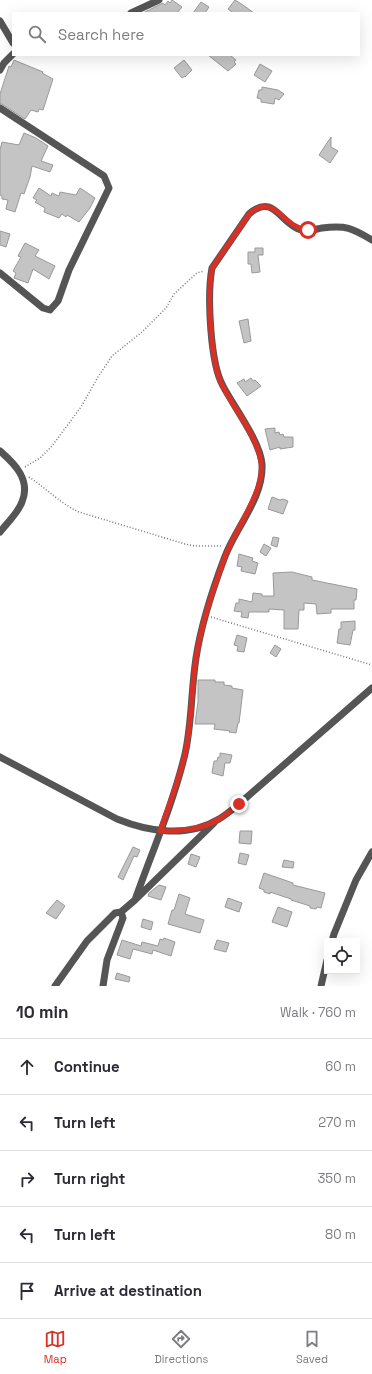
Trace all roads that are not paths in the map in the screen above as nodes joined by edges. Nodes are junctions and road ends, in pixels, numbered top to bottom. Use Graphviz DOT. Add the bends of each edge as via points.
graph roads {
  1 [pos="159,0"];
  2 [pos="133,12"];
  3 [pos="0,21"];
  4 [pos="12,41"];
  5 [pos="12,55"];
  6 [pos="0,70"];
  7 [pos="0,108"];
  8 [pos="372,240"];
  9 [pos="0,273"];
  10 [pos="0,451"];
  11 [pos="0,532"];
  12 [pos="372,688"];
  13 [pos="0,757"];
  14 [pos="219,819"];
  15 [pos="160,831"];
  16 [pos="372,852"];
  17 [pos="135,900"];
  18 [pos="121,912"];
  19 [pos="333,938"];
  20 [pos="324,973"];
  21 [pos="56,986"];
  22 [pos="103,986"];
  23 [pos="321,986"];
  1 -- 2 [label="street"];
  3 -- 4 [label="street"];
  5 -- 6 [label="street"];
  7 -- 9 [label="street" via="104,176 109,188 73,262 58,301 50,310 43,308"];
  8 -- 15 [label="street" via="348,227 300,230 268,206 262,206 249,214 212,268 210,296 217,373 256,446 262,462 261,474 255,497 229,546 205,615 196,657 185,753"];
  10 -- 11 [label="street" via="15,464 24,484 18,510"];
  12 -- 14 [label="street"];
  13 -- 15 [label="street" via="117,819"];
  14 -- 15 [label="street" via="205,826"];
  14 -- 17 [label="street"];
  15 -- 17 [label="street"];
  16 -- 19 [label="street" via="356,880"];
  17 -- 18 [label="street"];
  18 -- 21 [label="street" via="115,913 87,942"];
  18 -- 22 [label="street" via="123,918 107,960"];
  20 -- 23 [label="street"];
}
